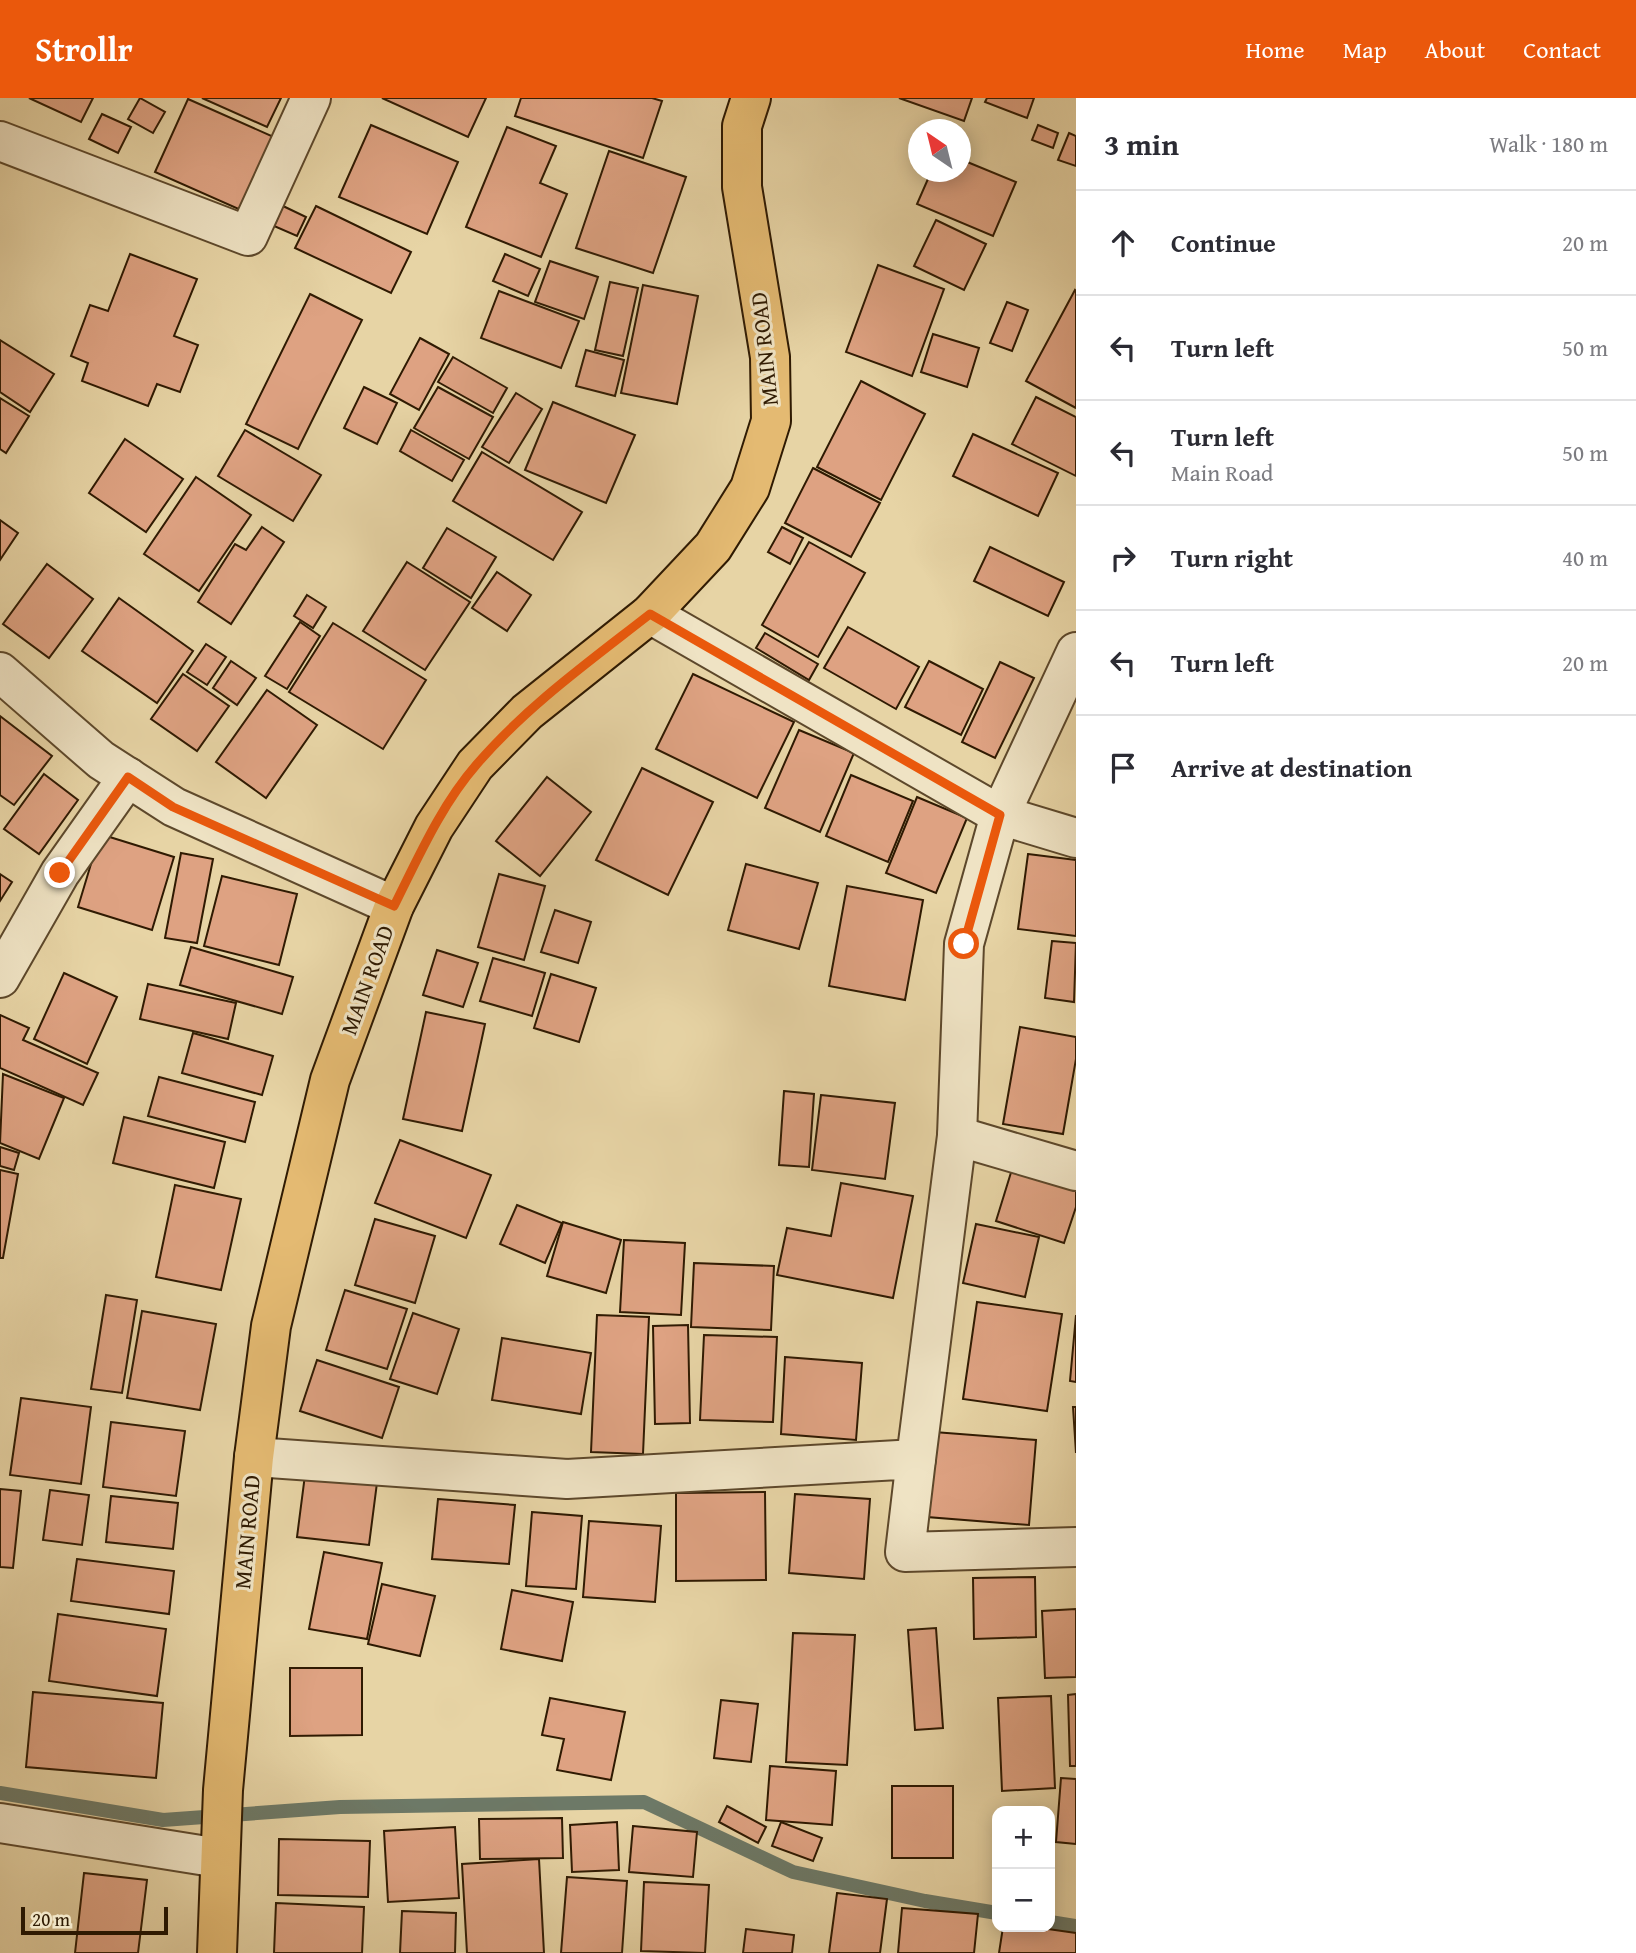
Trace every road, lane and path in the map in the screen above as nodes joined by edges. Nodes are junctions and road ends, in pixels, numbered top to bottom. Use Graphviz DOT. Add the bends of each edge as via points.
graph roads {
  1 [pos="311,98"];
  2 [pos="751,98"];
  3 [pos="0,141"];
  4 [pos="650,614"];
  5 [pos="1076,652"];
  6 [pos="0,672"];
  7 [pos="128,777"];
  8 [pos="1000,815"];
  9 [pos="1076,838"];
  10 [pos="394,906"];
  11 [pos="0,978"];
  12 [pos="957,1136"];
  13 [pos="1076,1171"];
  14 [pos="254,1457"];
  15 [pos="916,1459"];
  16 [pos="1076,1547"];
  17 [pos="0,1824"];
  18 [pos="219,1858"];
  19 [pos="217,1953"];
  1 -- 3 [label="street" via="248,236"];
  2 -- 4 [label="main road, MAIN ROAD" via="742,127 742,187 770,356 771,421 750,488 736,511 713,547"];
  4 -- 8 [label="street"];
  4 -- 10 [label="main road, MAIN ROAD" via="527,712 475,765 434,827"];
  5 -- 8 [label="street"];
  6 -- 7 [label="street" via="101,760"];
  7 -- 10 [label="street" via="173,807"];
  7 -- 11 [label="street" via="60,873"];
  8 -- 9 [label="street"];
  8 -- 12 [label="street" via="964,944"];
  10 -- 14 [label="main road, MAIN ROAD" via="330,1080 271,1326"];
  12 -- 13 [label="street"];
  12 -- 15 [label="street"];
  14 -- 15 [label="street" via="568,1479"];
  14 -- 18 [label="main road, MAIN ROAD"];
  15 -- 16 [label="street" via="905,1552"];
  17 -- 18 [label="street"];
  18 -- 19 [label="main road, MAIN ROAD"];
}
